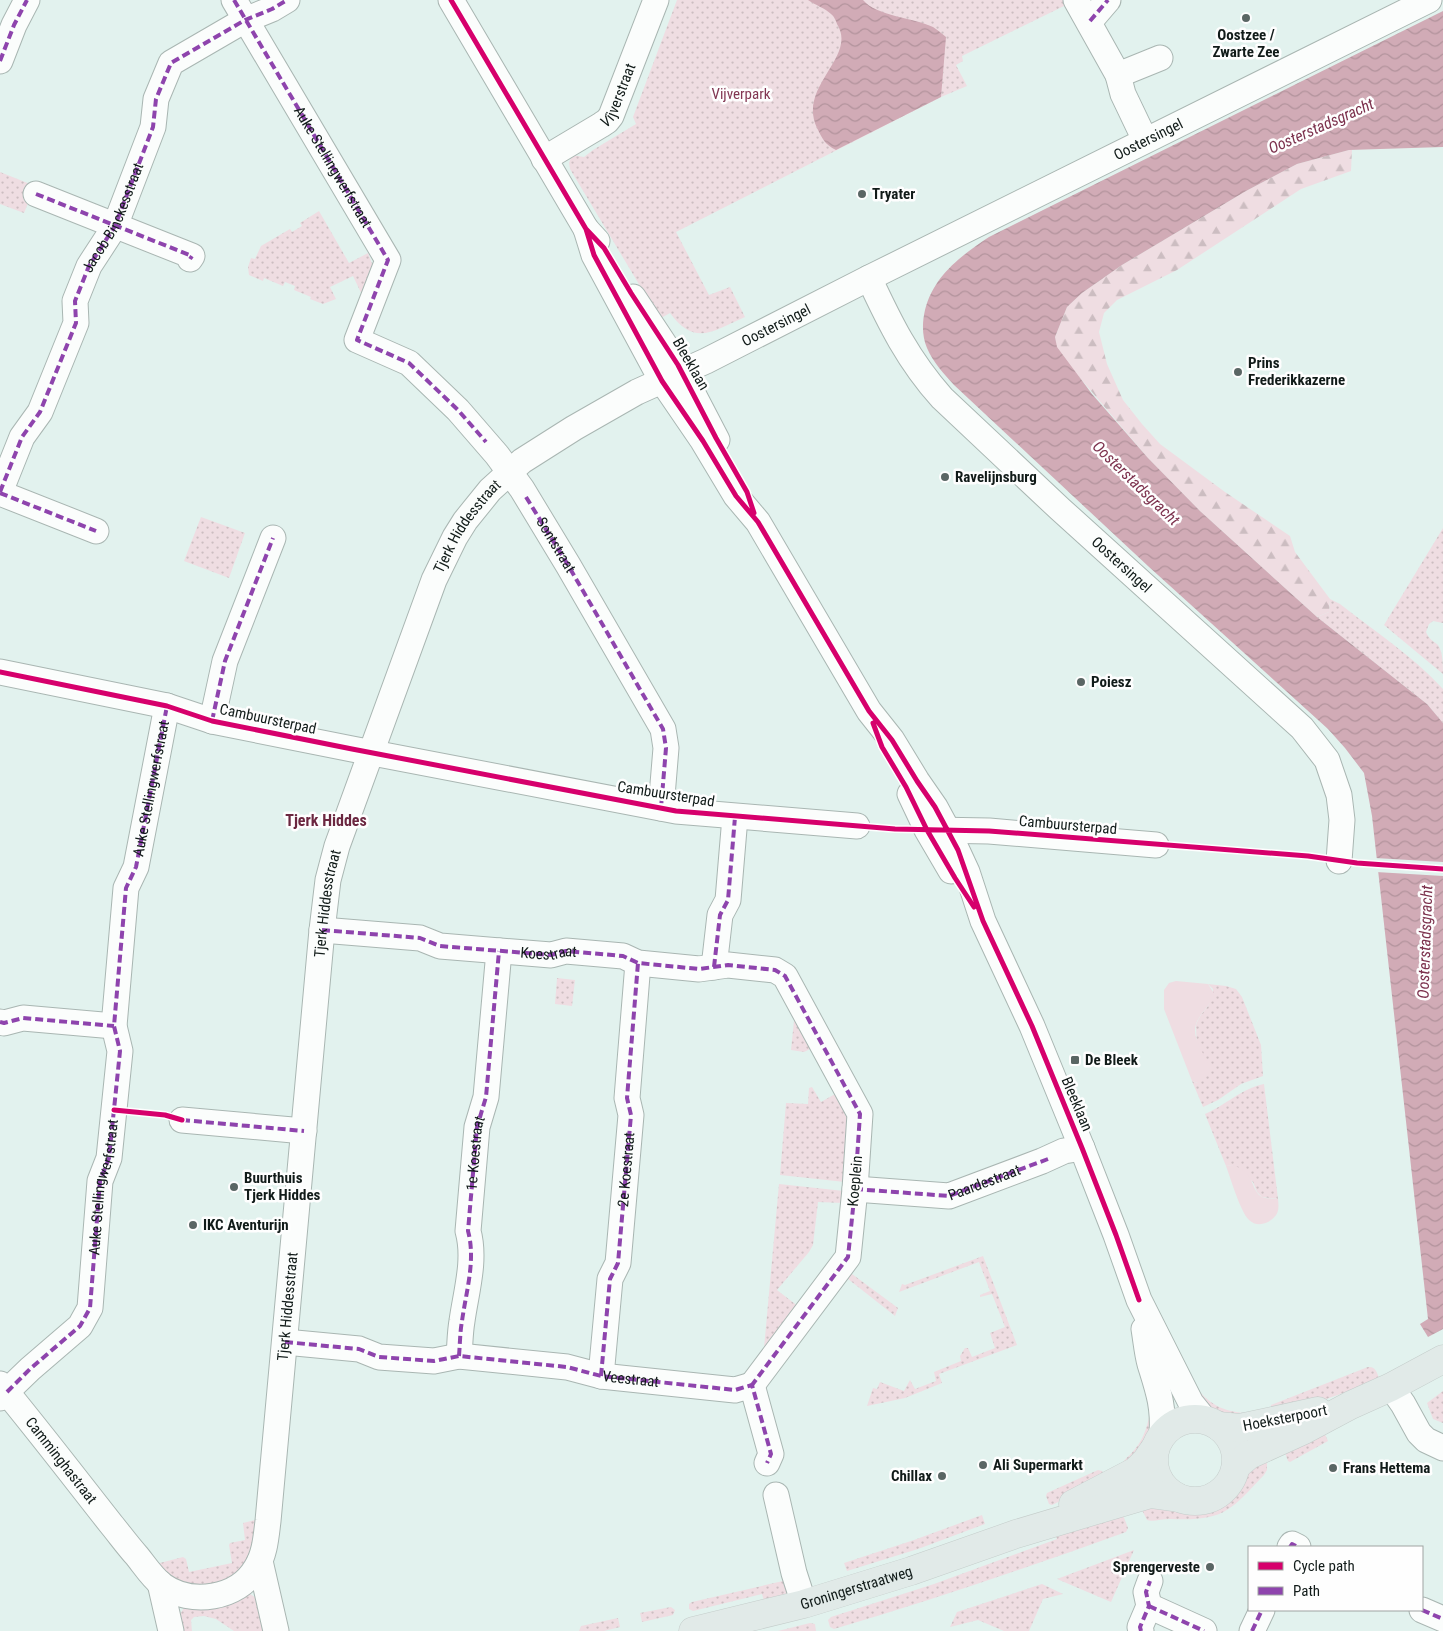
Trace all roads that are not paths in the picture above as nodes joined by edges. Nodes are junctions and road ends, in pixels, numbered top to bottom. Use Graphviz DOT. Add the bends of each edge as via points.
graph roads {
  1 [pos="27,0"];
  2 [pos="287,0"];
  3 [pos="451,0"];
  4 [pos="656,0"];
  5 [pos="1076,0"];
  6 [pos="1108,0"];
  7 [pos="1429,0"];
  8 [pos="240,10"];
  9 [pos="1090,21"];
  10 [pos="1160,58"];
  11 [pos="0,61"];
  12 [pos="1118,75"];
  13 [pos="1146,140"];
  14 [pos="544,159"];
  15 [pos="36,194"];
  16 [pos="115,226"];
  17 [pos="190,259"];
  18 [pos="869,278"];
  19 [pos="357,340"];
  20 [pos="672,376"];
  21 [pos="509,471"];
  22 [pos="0,492"];
  23 [pos="96,531"];
  24 [pos="273,538"];
  25 [pos="0,672"];
  26 [pos="167,706"];
  27 [pos="212,721"];
  28 [pos="371,752"];
  29 [pos="661,808"];
  30 [pos="735,817"];
  31 [pos="857,826"];
  32 [pos="938,830"];
  33 [pos="1156,845"];
  34 [pos="1339,861"];
  35 [pos="322,930"];
  36 [pos="499,951"];
  37 [pos="638,963"];
  38 [pos="714,967"];
  39 [pos="774,970"];
  40 [pos="0,1022"];
  41 [pos="114,1026"];
  42 [pos="182,1120"];
  43 [pos="304,1131"];
  44 [pos="1082,1148"];
  45 [pos="855,1189"];
  46 [pos="1139,1300"];
  47 [pos="285,1342"];
  48 [pos="459,1356"];
  49 [pos="1443,1359"];
  50 [pos="601,1376"];
  51 [pos="752,1385"];
  52 [pos="1391,1387"];
  53 [pos="2,1391"];
  54 [pos="1351,1405"];
  55 [pos="1211,1422"];
  56 [pos="1158,1441"];
  57 [pos="1443,1448"];
  58 [pos="767,1463"];
  59 [pos="1236,1466"];
  60 [pos="776,1495"];
  61 [pos="1180,1498"];
  62 [pos="1016,1534"];
  63 [pos="260,1561"];
  64 [pos="1150,1581"];
  65 [pos="160,1583"];
  66 [pos="804,1604"];
  67 [pos="1149,1606"];
  68 [pos="1423,1610"];
  69 [pos="1262,1611"];
  70 [pos="1443,1619"];
  71 [pos="171,1631"];
  72 [pos="276,1631"];
  73 [pos="693,1631"];
  74 [pos="1141,1631"];
  75 [pos="1204,1631"];
  76 [pos="1252,1631"];
  1 -- 11 [label="street"];
  2 -- 8 [label="street, Jacob Binckesstraat" via="272,10"];
  3 -- 14 [label="street, Bleeklaan"];
  4 -- 14 [label="street, Vijverstraat" via="611,116"];
  5 -- 9 [label="street"];
  6 -- 9 [label="street"];
  7 -- 13 [label="street, Oostersingel"];
  8 -- 16 [label="street, Jacob Binckesstraat" via="171,63 156,99 153,127"];
  8 -- 19 [label="street, Auke Stellingwerfstraat" via="388,260"];
  9 -- 12 [label="street"];
  10 -- 12 [label="street"];
  12 -- 13 [label="street" via="1123,94"];
  13 -- 18 [label="street, Oostersingel"];
  14 -- 20 [label="street, Bleeklaan" via="586,229 594,255"];
  15 -- 16 [label="street"];
  16 -- 17 [label="street" via="192,256"];
  16 -- 22 [label="street, Jacob Binckesstraat" via="89,266 75,301 76,323 40,412 22,437"];
  18 -- 20 [label="street, Oostersingel"];
  18 -- 34 [label="street, Oostersingel" via="904,349 942,398 1302,728 1327,760 1340,795"];
  19 -- 21 [label="street, Sontstraat" via="409,363 458,410"];
  20 -- 21 [label="street, Tjerk Hiddesstraat" via="574,428"];
  20 -- 32 [label="street, Bleeklaan" via="703,441 736,496 758,522 869,711 892,740"];
  21 -- 28 [label="street, Tjerk Hiddesstraat" via="465,521 449,549 434,580"];
  21 -- 29 [label="street, Sontstraat" via="664,729 666,748"];
  22 -- 23 [label="street"];
  24 -- 27 [label="street" via="225,661"];
  25 -- 26 [label="street, Cambuursterpad"];
  26 -- 27 [label="street, Cambuursterpad"];
  26 -- 41 [label="street, Auke Stellingwerfstraat" via="136,867 126,888"];
  27 -- 28 [label="street, Cambuursterpad"];
  28 -- 29 [label="street, Cambuursterpad"];
  28 -- 35 [label="street, Tjerk Hiddesstraat" via="335,854 328,880"];
  29 -- 30 [label="street, Cambuursterpad"];
  30 -- 31 [label="street, Cambuursterpad"];
  30 -- 38 [label="street" via="728,900 720,915"];
  32 -- 33 [label="street, Cambuursterpad" via="989,831"];
  32 -- 44 [label="street, Bleeklaan" via="967,872 983,921 1032,1026"];
  35 -- 36 [label="street, Koestraat" via="420,938 440,946"];
  35 -- 43 [label="street, Tjerk Hiddesstraat"];
  36 -- 37 [label="street, Koestraat" via="550,955 566,951 623,956"];
  36 -- 48 [label="street, 1e Koestraat" via="486,1097 477,1127 468,1231 472,1245"];
  37 -- 38 [label="street, Koestraat" via="699,969"];
  37 -- 50 [label="street, 2e Koestraat" via="626,1098 630,1116 618,1264 610,1279"];
  38 -- 39 [label="street, Koestraat" via="728,964"];
  39 -- 45 [label="street, Koeplein" via="785,976 860,1114"];
  40 -- 41 [label="street" via="23,1018"];
  41 -- 53 [label="street, Auke Stellingwerfstraat" via="120,1051 109,1158 100,1181 90,1308 80,1326"];
  42 -- 43 [label="street"];
  43 -- 47 [label="street, Tjerk Hiddesstraat"];
  44 -- 45 [label="street, Paardestraat" via="1064,1151 949,1196"];
  44 -- 46 [label="street, Bleeklaan"];
  45 -- 51 [label="street, Koeplein" via="848,1257"];
  46 -- 55 [label="street, Bleeklaan" via="1190,1403"];
  46 -- 56 [label="street, Bleeklaan" via="1163,1416"];
  47 -- 48 [label="street, Veestraat" via="359,1349 388,1358 434,1361"];
  47 -- 63 [label="street, Tjerk Hiddesstraat" via="271,1494 265,1546"];
  48 -- 50 [label="street, Veestraat" via="566,1367"];
  49 -- 52 [label="main road, Hoeksterpoort"];
  50 -- 51 [label="street, Veestraat" via="735,1390"];
  51 -- 58 [label="street" via="771,1454"];
  52 -- 54 [label="main road, Hoeksterpoort"];
  52 -- 57 [label="street" via="1419,1433"];
  53 -- 65 [label="street, Camminghastraat"];
  54 -- 55 [label="main road, Hoeksterpoort" via="1240,1428"];
  54 -- 59 [label="main road, Hoeksterpoort" via="1249,1455"];
  55 -- 56 [label="main road" via="1189,1418 1174,1424"];
  55 -- 59 [label="main road" via="1229,1437 1235,1450"];
  56 -- 61 [label="main road" via="1153,1464 1157,1479 1167,1491"];
  56 -- 62 [label="main road, Groningerstraatweg" via="1136,1471"];
  59 -- 61 [label="main road" via="1222,1492 1209,1499 1194,1501"];
  60 -- 66 [label="street"];
  61 -- 62 [label="main road, Groningerstraatweg" via="1150,1494"];
  62 -- 66 [label="main road, Groningerstraatweg"];
  63 -- 65 [label="street" via="242,1584 215,1596 185,1595"];
  63 -- 72 [label="street"];
  64 -- 67 [label="street" via="1146,1592"];
  65 -- 71 [label="street"];
  66 -- 73 [label="main road, Groningerstraatweg"];
  67 -- 74 [label="street"];
  67 -- 75 [label="street"];
  68 -- 70 [label="street"];
  69 -- 76 [label="street"];
}
